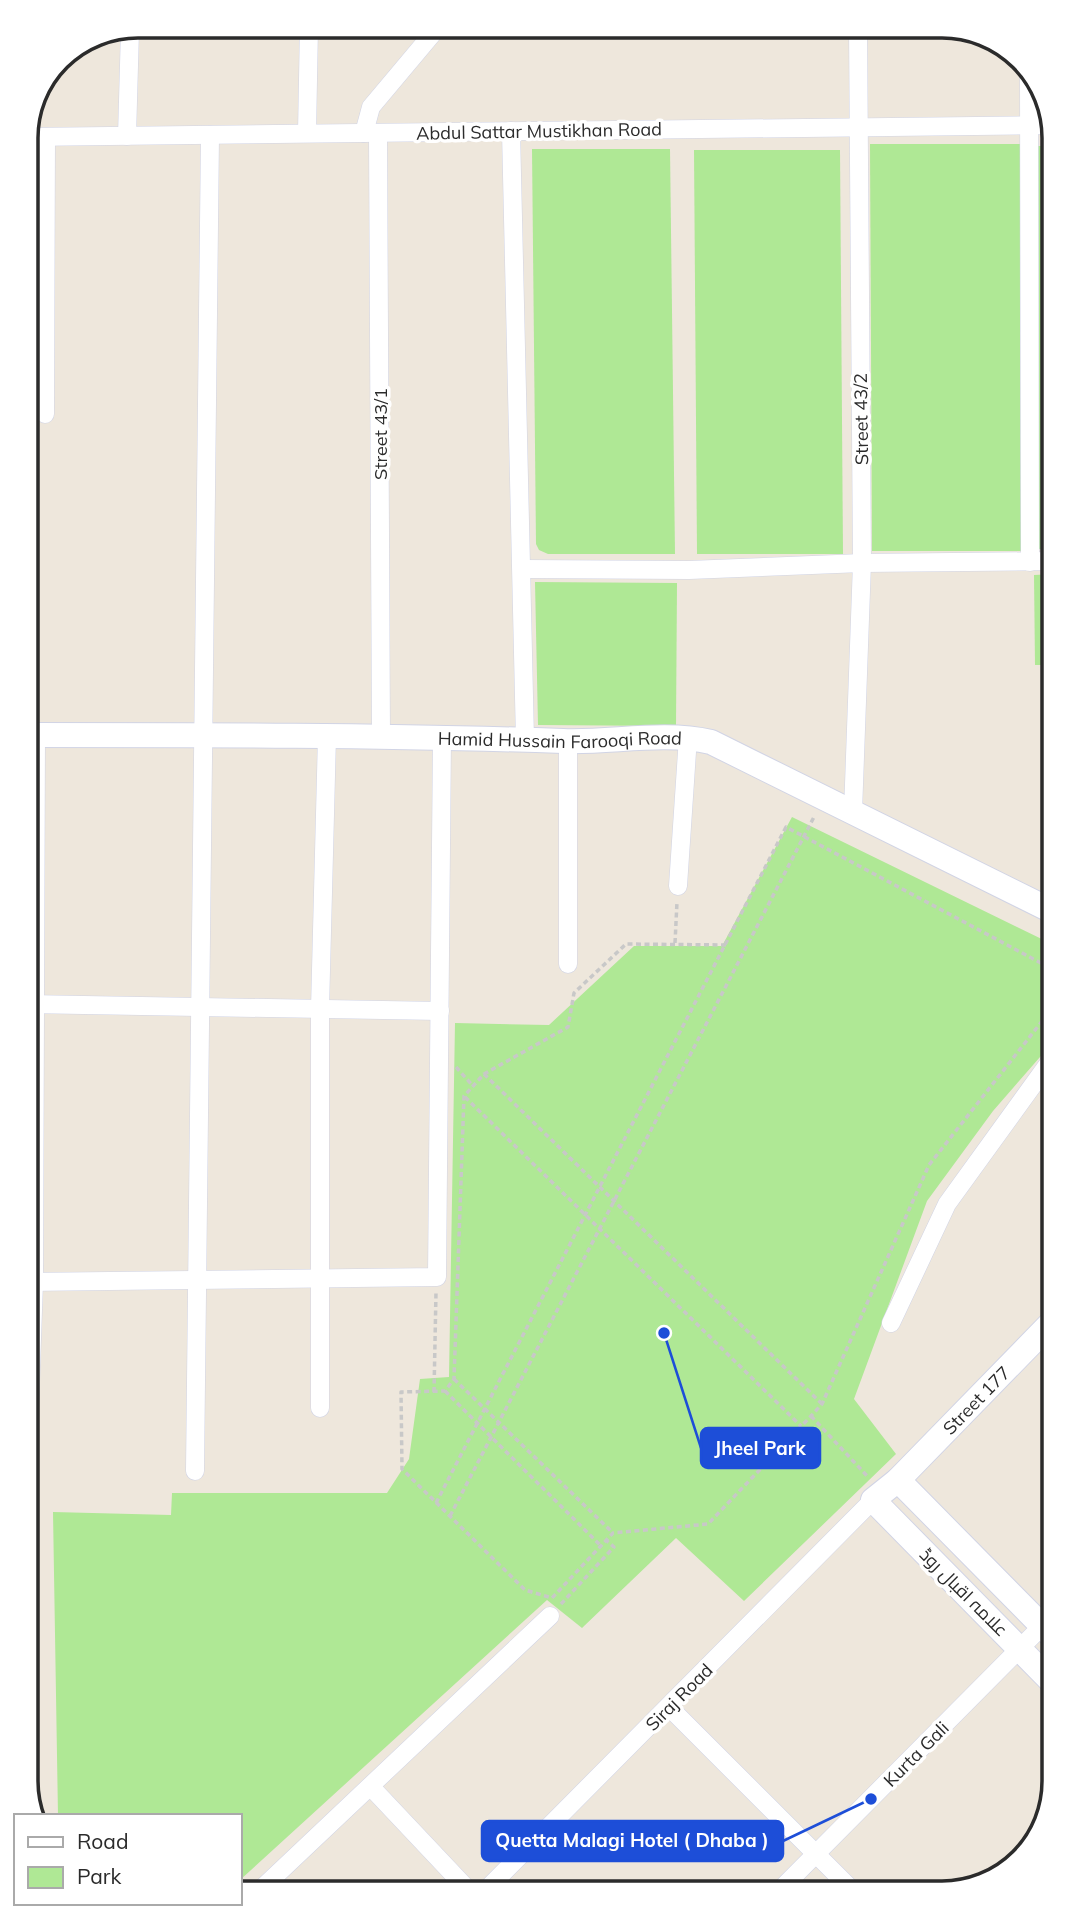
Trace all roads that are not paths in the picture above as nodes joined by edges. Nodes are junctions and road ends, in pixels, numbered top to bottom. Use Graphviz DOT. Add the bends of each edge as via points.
graph roads {
  1 [pos="309,38"];
  2 [pos="429,38"];
  3 [pos="130,39"];
  4 [pos="858,39"];
  5 [pos="1029,90"];
  6 [pos="1041,125"];
  7 [pos="1029,126"];
  8 [pos="858,127"];
  9 [pos="511,131"];
  10 [pos="307,133"];
  11 [pos="371,133"];
  12 [pos="211,135"];
  13 [pos="127,136"];
  14 [pos="39,137"];
  15 [pos="46,137"];
  16 [pos="45,414"];
  17 [pos="1030,562"];
  18 [pos="1042,562"];
  19 [pos="862,563"];
  20 [pos="523,569"];
  21 [pos="205,734"];
  22 [pos="39,735"];
  23 [pos="327,736"];
  24 [pos="381,736"];
  25 [pos="688,737"];
  26 [pos="442,738"];
  27 [pos="525,740"];
  28 [pos="568,742"];
  29 [pos="853,812"];
  30 [pos="678,886"];
  31 [pos="1042,906"];
  32 [pos="568,964"];
  33 [pos="38,1005"];
  34 [pos="201,1009"];
  35 [pos="320,1009"];
  36 [pos="440,1011"];
  37 [pos="1042,1073"];
  38 [pos="320,1280"];
  39 [pos="38,1282"];
  40 [pos="198,1282"];
  41 [pos="891,1323"];
  42 [pos="1042,1332"];
  43 [pos="320,1408"];
  44 [pos="195,1471"];
  45 [pos="885,1491"];
  46 [pos="550,1616"];
  47 [pos="1042,1619"];
  48 [pos="1042,1632"];
  49 [pos="1019,1649"];
  50 [pos="1042,1672"];
  51 [pos="669,1707"];
  52 [pos="371,1787"];
  53 [pos="816,1854"];
  54 [pos="271,1880"];
  55 [pos="454,1880"];
  56 [pos="496,1880"];
  57 [pos="789,1881"];
  58 [pos="843,1881"];
  1 -- 10 [label="street"];
  2 -- 11 [label="street, Street 43/1" via="371,107"];
  3 -- 13 [label="street"];
  4 -- 8 [label="street, Street 43/2"];
  5 -- 7 [label="street"];
  6 -- 7 [label="street, Abdul Sattar Mustikhan Road"];
  7 -- 8 [label="street, Abdul Sattar Mustikhan Road"];
  7 -- 17 [label="street"];
  8 -- 9 [label="street, Abdul Sattar Mustikhan Road"];
  8 -- 19 [label="street, Street 43/2"];
  9 -- 11 [label="street, Abdul Sattar Mustikhan Road"];
  9 -- 20 [label="street"];
  10 -- 11 [label="street, Abdul Sattar Mustikhan Road"];
  10 -- 12 [label="street, Abdul Sattar Mustikhan Road"];
  11 -- 24 [label="street, Street 43/1"];
  12 -- 13 [label="street, Abdul Sattar Mustikhan Road"];
  12 -- 21 [label="street"];
  13 -- 15 [label="street, Abdul Sattar Mustikhan Road"];
  14 -- 15 [label="street, Abdul Sattar Mustikhan Road"];
  15 -- 16 [label="street"];
  17 -- 18 [label="street"];
  17 -- 19 [label="street"];
  19 -- 20 [label="street" via="689,570"];
  19 -- 29 [label="street, Street 43/2"];
  20 -- 27 [label="street"];
  21 -- 22 [label="street, Hamid Hussain Farooqi Road"];
  21 -- 23 [label="street, Hamid Hussain Farooqi Road"];
  21 -- 34 [label="street"];
  23 -- 24 [label="street, Hamid Hussain Farooqi Road"];
  23 -- 35 [label="street"];
  24 -- 26 [label="street, Hamid Hussain Farooqi Road"];
  25 -- 28 [label="street, Hamid Hussain Farooqi Road"];
  25 -- 29 [label="street, Hamid Hussain Farooqi Road" via="710,742"];
  25 -- 30 [label="street"];
  26 -- 27 [label="street, Hamid Hussain Farooqi Road"];
  26 -- 36 [label="street"];
  27 -- 28 [label="street, Hamid Hussain Farooqi Road"];
  28 -- 32 [label="street"];
  29 -- 31 [label="street, Hamid Hussain Farooqi Road"];
  33 -- 34 [label="street"];
  34 -- 35 [label="street"];
  34 -- 40 [label="street"];
  35 -- 36 [label="street"];
  35 -- 38 [label="street"];
  36 -- 38 [label="street" via="437,1277"];
  37 -- 41 [label="street" via="947,1204"];
  38 -- 40 [label="street"];
  38 -- 43 [label="street"];
  39 -- 40 [label="street"];
  40 -- 44 [label="street"];
  42 -- 45 [label="street, Street 177"];
  45 -- 47 [label="street, علامہ اقبال روڈ"];
  45 -- 49 [label="street, علامہ اقبال روڈ"];
  45 -- 51 [label="street, Siraj Road"];
  46 -- 52 [label="street"];
  48 -- 49 [label="street, Kurta Gali"];
  49 -- 50 [label="street, علامہ اقبال روڈ"];
  49 -- 53 [label="street, Kurta Gali"];
  51 -- 53 [label="street"];
  51 -- 56 [label="street, Siraj Road"];
  52 -- 54 [label="street"];
  52 -- 55 [label="street"];
  53 -- 57 [label="street, Kurta Gali"];
  53 -- 58 [label="street"];
}
